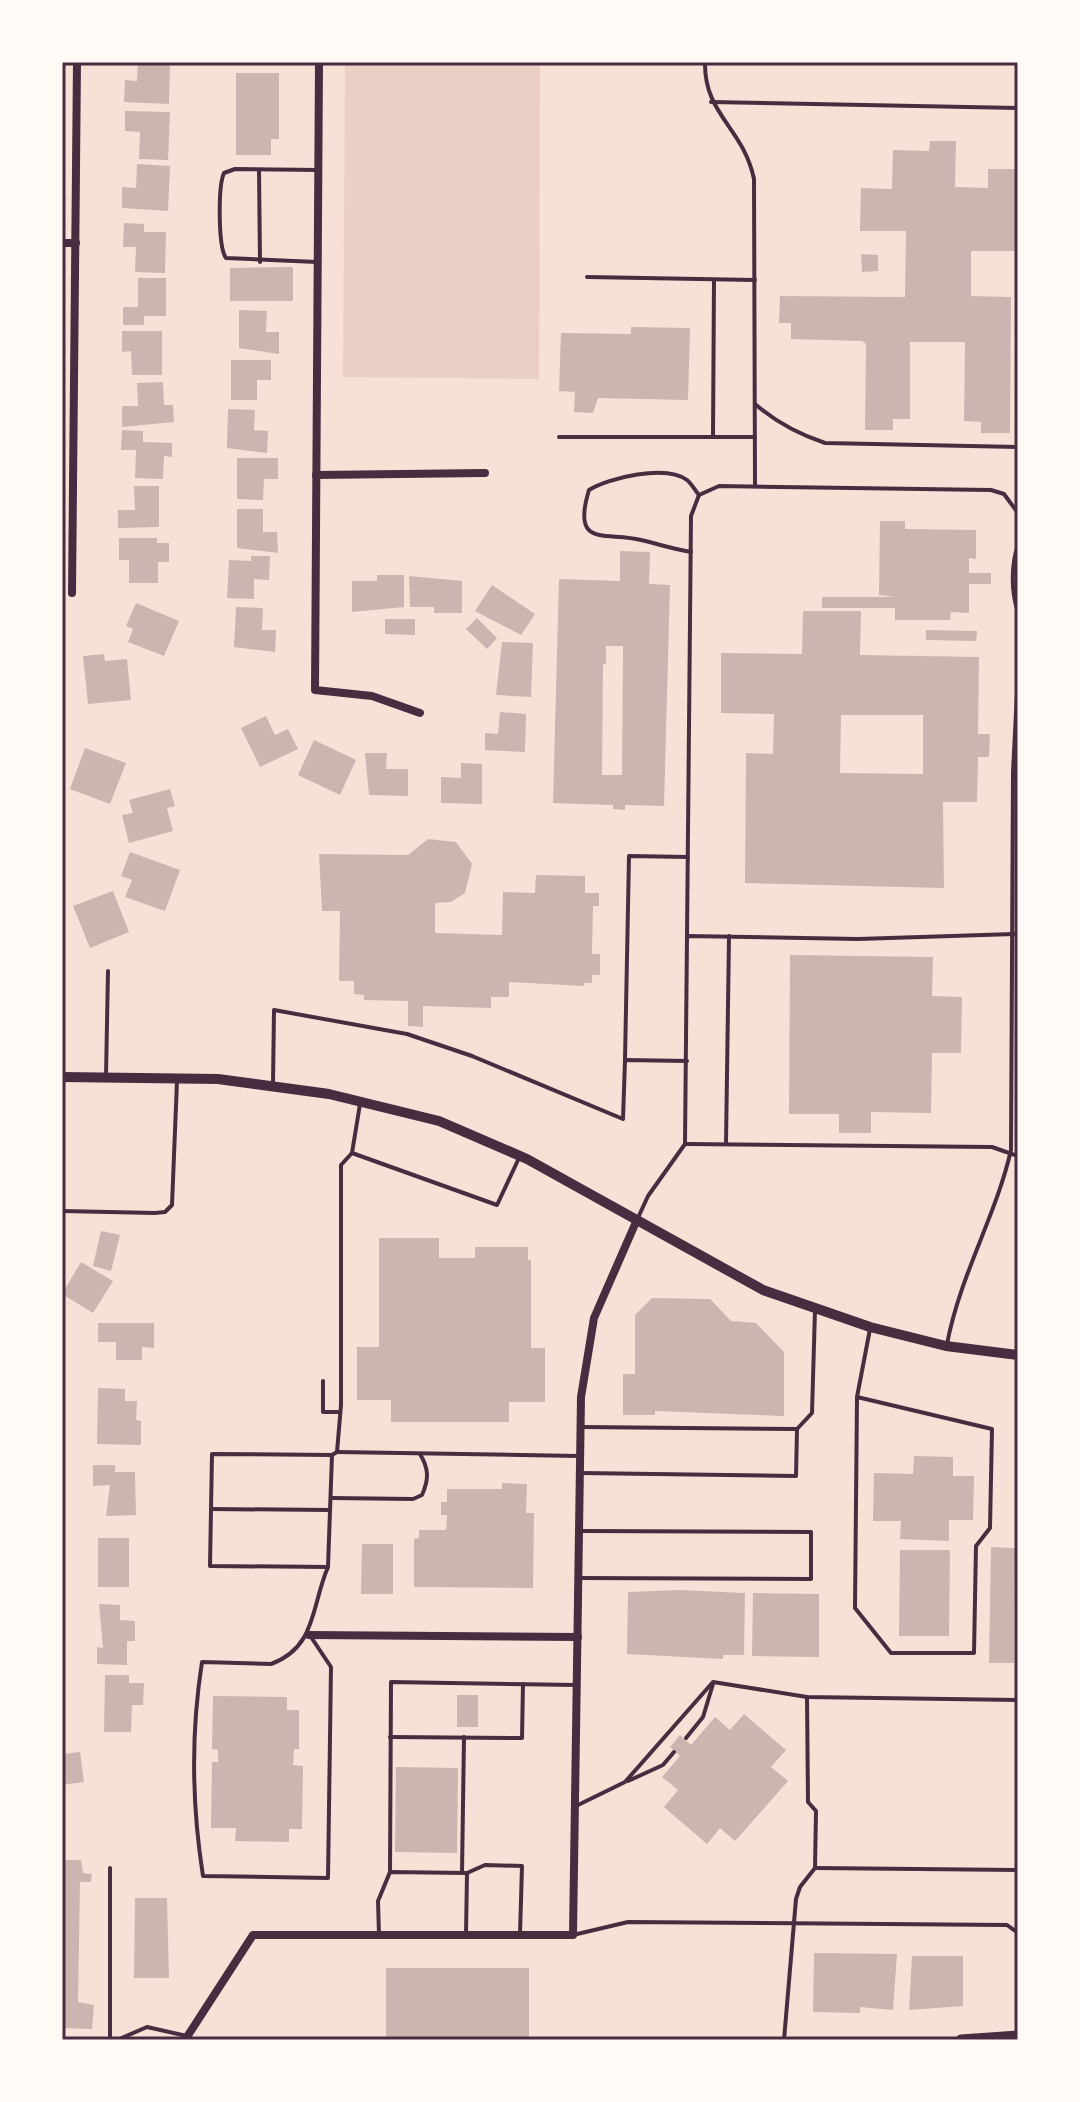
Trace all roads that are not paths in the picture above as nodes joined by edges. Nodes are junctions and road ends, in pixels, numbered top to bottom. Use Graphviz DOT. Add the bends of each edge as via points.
graph roads {
  1 [pos="77,62"];
  2 [pos="319,62"];
  3 [pos="705,62"];
  4 [pos="711,102"];
  5 [pos="1018,108"];
  6 [pos="259,170"];
  7 [pos="318,170"];
  8 [pos="62,243"];
  9 [pos="76,243"];
  10 [pos="260,262"];
  11 [pos="317,262"];
  12 [pos="587,277"];
  13 [pos="714,279"];
  14 [pos="755,280"];
  15 [pos="755,404"];
  16 [pos="559,437"];
  17 [pos="713,437"];
  18 [pos="755,437"];
  19 [pos="1018,447"];
  20 [pos="485,473"];
  21 [pos="316,475"];
  22 [pos="755,486"];
  23 [pos="699,495"];
  24 [pos="1018,513"];
  25 [pos="1018,545"];
  26 [pos="691,552"];
  27 [pos="72,593"];
  28 [pos="1018,612"];
  29 [pos="1018,673"];
  30 [pos="420,713"];
  31 [pos="1016,715"];
  32 [pos="1016,772"];
  33 [pos="688,857"];
  34 [pos="1014,934"];
  35 [pos="687,936"];
  36 [pos="729,936"];
  37 [pos="108,971"];
  38 [pos="625,1060"];
  39 [pos="687,1061"];
  40 [pos="62,1077"];
  41 [pos="106,1078"];
  42 [pos="177,1079"];
  43 [pos="273,1086"];
  44 [pos="361,1102"];
  45 [pos="685,1144"];
  46 [pos="726,1144"];
  47 [pos="352,1153"];
  48 [pos="1010,1153"];
  49 [pos="520,1156"];
  50 [pos="1018,1156"];
  51 [pos="62,1211"];
  52 [pos="636,1222"];
  53 [pos="815,1308"];
  54 [pos="870,1327"];
  55 [pos="946,1346"];
  56 [pos="1018,1355"];
  57 [pos="323,1381"];
  58 [pos="857,1397"];
  59 [pos="338,1412"];
  60 [pos="581,1427"];
  61 [pos="797,1429"];
  62 [pos="335,1454"];
  63 [pos="420,1454"];
  64 [pos="581,1456"];
  65 [pos="580,1473"];
  66 [pos="332,1498"];
  67 [pos="211,1509"];
  68 [pos="330,1510"];
  69 [pos="579,1531"];
  70 [pos="328,1567"];
  71 [pos="579,1578"];
  72 [pos="309,1635"];
  73 [pos="578,1637"];
  74 [pos="713,1682"];
  75 [pos="523,1684"];
  76 [pos="577,1685"];
  77 [pos="807,1697"];
  78 [pos="1018,1700"];
  79 [pos="390,1737"];
  80 [pos="464,1737"];
  81 [pos="686,1738"];
  82 [pos="674,1752"];
  83 [pos="625,1782"];
  84 [pos="574,1807"];
  85 [pos="110,1868"];
  86 [pos="815,1868"];
  87 [pos="1018,1870"];
  88 [pos="390,1872"];
  89 [pos="464,1873"];
  90 [pos="792,1923"];
  91 [pos="1018,1933"];
  92 [pos="379,1935"];
  93 [pos="466,1935"];
  94 [pos="520,1935"];
  95 [pos="573,1935"];
  96 [pos="1018,2036"];
  97 [pos="186,2038"];
  98 [pos="110,2040"];
  99 [pos="117,2040"];
  100 [pos="784,2040"];
  101 [pos="961,2040"];
  1 -- 9 [label="street"];
  2 -- 7 [label="street"];
  3 -- 4 [label="lane"];
  4 -- 5 [label="lane"];
  4 -- 14 [label="lane" via="749,154"];
  6 -- 7 [label="lane"];
  6 -- 10 [label="lane"];
  6 -- 10 [label="lane" via="228,171 221,185 223,253 231,260"];
  7 -- 11 [label="street"];
  8 -- 9 [label="street"];
  9 -- 27 [label="street"];
  10 -- 11 [label="lane"];
  11 -- 21 [label="street"];
  12 -- 13 [label="lane"];
  13 -- 14 [label="lane"];
  13 -- 17 [label="lane"];
  14 -- 15 [label="lane"];
  15 -- 18 [label="lane"];
  15 -- 19 [label="lane" via="773,420 825,443"];
  16 -- 17 [label="lane"];
  17 -- 18 [label="lane"];
  18 -- 22 [label="lane"];
  20 -- 21 [label="street"];
  21 -- 30 [label="street" via="315,690 372,696"];
  22 -- 23 [label="lane" via="719,486"];
  22 -- 24 [label="lane" via="991,490 1004,494"];
  23 -- 26 [label="lane" via="691,516"];
  23 -- 26 [label="lane" via="677,476 623,476 589,490 583,507 589,530 598,538 625,537"];
  25 -- 28 [label="lane" via="1013,599"];
  26 -- 33 [label="lane"];
  29 -- 31 [label="lane"];
  31 -- 32 [label="lane"];
  32 -- 34 [label="lane"];
  33 -- 35 [label="lane"];
  33 -- 38 [label="lane" via="629,856"];
  34 -- 36 [label="lane"];
  34 -- 48 [label="lane"];
  35 -- 36 [label="lane"];
  35 -- 39 [label="lane"];
  36 -- 46 [label="lane"];
  37 -- 41 [label="lane"];
  38 -- 39 [label="lane"];
  38 -- 43 [label="lane" via="623,1119 407,1034 274,1010"];
  39 -- 45 [label="lane"];
  40 -- 41 [label="street"];
  41 -- 42 [label="street"];
  42 -- 43 [label="street"];
  42 -- 51 [label="lane" via="172,1205 155,1213"];
  43 -- 44 [label="street"];
  44 -- 47 [label="lane"];
  44 -- 49 [label="street" via="439,1121"];
  45 -- 46 [label="lane"];
  45 -- 52 [label="lane"];
  46 -- 48 [label="lane" via="967,1146"];
  47 -- 49 [label="lane" via="497,1205"];
  47 -- 59 [label="lane" via="341,1165"];
  48 -- 50 [label="lane"];
  48 -- 55 [label="lane" via="958,1294"];
  49 -- 52 [label="street"];
  52 -- 53 [label="street" via="763,1290"];
  52 -- 60 [label="street" via="594,1318"];
  53 -- 54 [label="street"];
  53 -- 61 [label="lane" via="812,1413"];
  54 -- 55 [label="street"];
  54 -- 58 [label="lane"];
  55 -- 56 [label="street"];
  57 -- 59 [label="lane" via="323,1412"];
  58 -- 58 [label="lane" via="992,1429 990,1528 976,1546 974,1653 891,1653 855,1608"];
  59 -- 62 [label="lane"];
  60 -- 61 [label="lane"];
  60 -- 64 [label="street"];
  61 -- 65 [label="lane" via="796,1476"];
  62 -- 63 [label="lane"];
  62 -- 66 [label="lane"];
  62 -- 67 [label="lane" via="212,1454"];
  63 -- 64 [label="lane"];
  63 -- 66 [label="lane" via="428,1481 422,1495"];
  64 -- 65 [label="street"];
  65 -- 69 [label="street"];
  66 -- 68 [label="lane"];
  67 -- 68 [label="lane"];
  67 -- 70 [label="lane" via="210,1566"];
  68 -- 70 [label="lane"];
  69 -- 71 [label="street"];
  69 -- 71 [label="lane" via="811,1532 811,1579"];
  70 -- 72 [label="lane"];
  71 -- 73 [label="street"];
  72 -- 72 [label="lane" via="331,1667 328,1878 203,1876 196,1831 195,1720 202,1662 271,1664"];
  72 -- 73 [label="street"];
  73 -- 76 [label="street"];
  74 -- 77 [label="lane"];
  74 -- 81 [label="lane" via="703,1717"];
  74 -- 83 [label="lane"];
  75 -- 76 [label="lane"];
  75 -- 79 [label="lane" via="391,1682"];
  75 -- 80 [label="lane" via="522,1738"];
  76 -- 84 [label="street"];
  77 -- 78 [label="lane"];
  77 -- 86 [label="lane"];
  79 -- 80 [label="lane"];
  79 -- 88 [label="lane"];
  80 -- 89 [label="lane"];
  82 -- 83 [label="lane" via="663,1765"];
  83 -- 84 [label="lane"];
  84 -- 95 [label="street"];
  85 -- 98 [label="lane"];
  86 -- 87 [label="lane"];
  86 -- 90 [label="lane" via="800,1887"];
  88 -- 89 [label="lane"];
  88 -- 92 [label="lane" via="378,1901"];
  89 -- 93 [label="lane"];
  89 -- 94 [label="lane" via="485,1865 522,1866"];
  90 -- 91 [label="lane" via="1007,1925"];
  90 -- 95 [label="lane" via="628,1922"];
  90 -- 100 [label="lane"];
  92 -- 93 [label="street"];
  92 -- 97 [label="street" via="253,1935"];
  93 -- 94 [label="street"];
  94 -- 95 [label="street"];
  96 -- 101 [label="main road"];
  97 -- 99 [label="lane" via="147,2027"];
}
